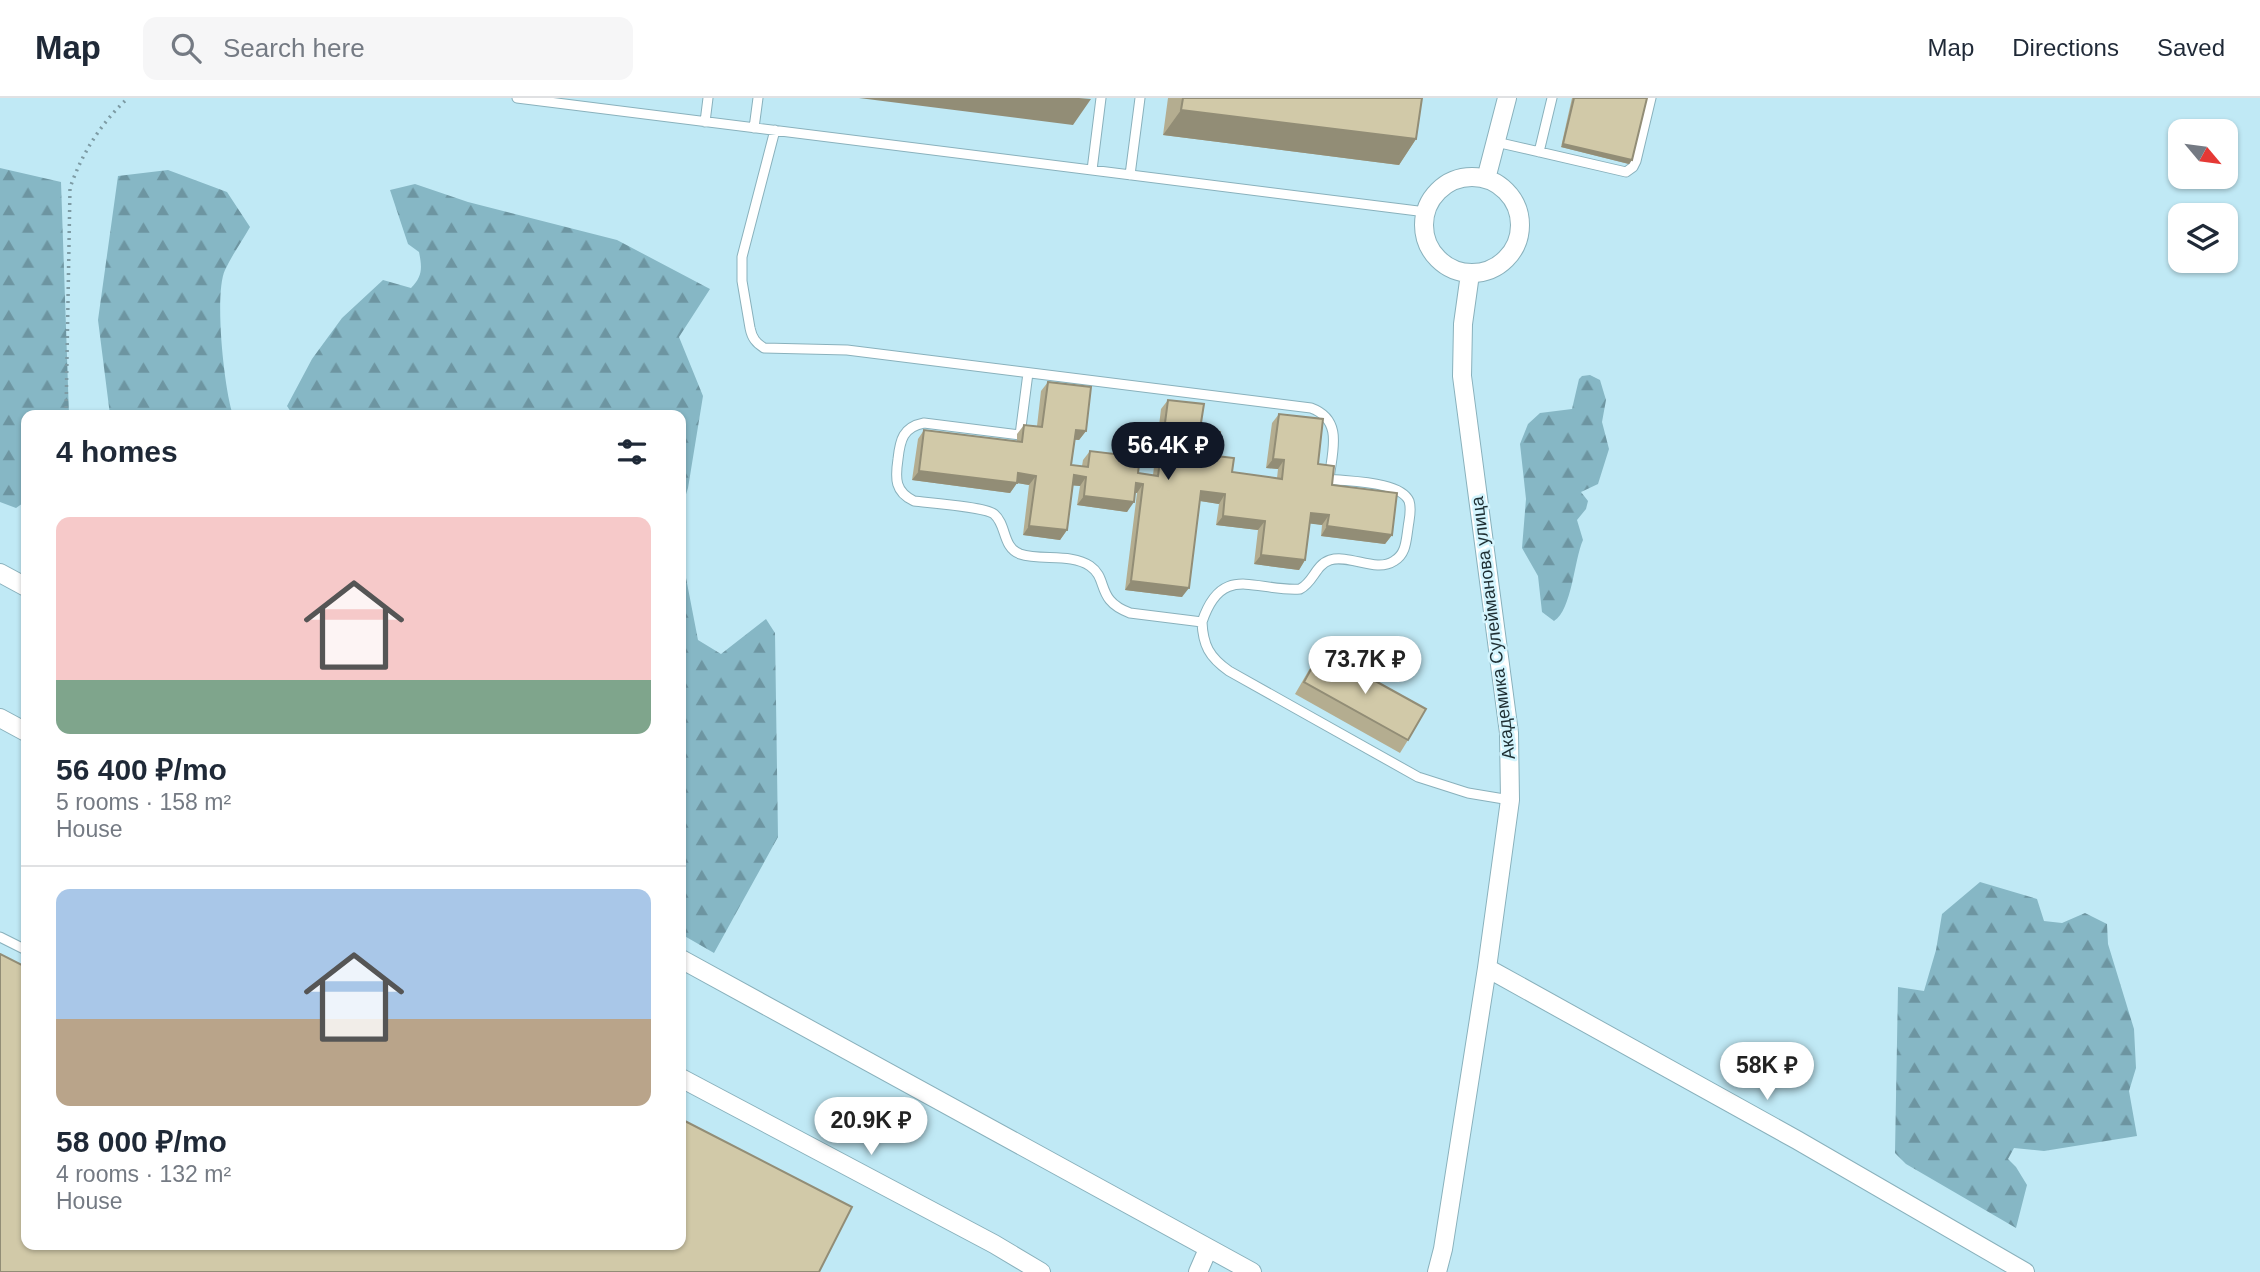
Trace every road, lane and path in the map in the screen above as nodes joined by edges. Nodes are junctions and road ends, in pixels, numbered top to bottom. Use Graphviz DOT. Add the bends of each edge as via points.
graph roads {
  1 [pos="128,98"];
  2 [pos="517,98"];
  3 [pos="708,98"];
  4 [pos="758,98"];
  5 [pos="1101,98"];
  6 [pos="1140,98"];
  7 [pos="1507,98"];
  8 [pos="1552,98"];
  9 [pos="1651,98"];
  10 [pos="705,122"];
  11 [pos="754,128"];
  12 [pos="775,130"];
  13 [pos="1496,142"];
  14 [pos="1539,152"];
  15 [pos="1092,170"];
  16 [pos="1130,175"];
  17 [pos="1486,179"];
  18 [pos="1426,212"];
  19 [pos="1470,274"];
  20 [pos="1028,373"];
  21 [pos="66,410"];
  22 [pos="0,573"];
  23 [pos="21,584"];
  24 [pos="1202,622"];
  25 [pos="0,718"];
  26 [pos="21,729"];
  27 [pos="1510,800"];
  28 [pos="0,937"];
  29 [pos="21,948"];
  30 [pos="686,962"];
  31 [pos="1488,968"];
  32 [pos="686,1081"];
  33 [pos="1208,1249"];
  34 [pos="1041,1272"];
  35 [pos="1198,1272"];
  36 [pos="1252,1272"];
  37 [pos="1437,1272"];
  38 [pos="2025,1272"];
  1 -- 21 [label="path" via="97,132 70,188"];
  2 -- 10 [label="lane"];
  3 -- 10 [label="lane"];
  4 -- 11 [label="lane"];
  5 -- 15 [label="lane"];
  6 -- 16 [label="lane"];
  7 -- 13 [label="street"];
  8 -- 14 [label="lane"];
  9 -- 14 [label="lane" via="1630,170 1620,172"];
  10 -- 11 [label="lane"];
  11 -- 12 [label="lane"];
  12 -- 15 [label="lane"];
  12 -- 20 [label="lane" via="742,257 750,328 759,345"];
  13 -- 14 [label="lane"];
  13 -- 17 [label="street"];
  15 -- 16 [label="lane"];
  16 -- 18 [label="lane"];
  17 -- 18 [label="street" via="1454,181 1439,190"];
  17 -- 19 [label="street" via="1503,188 1515,203 1521,221 1518,240 1510,257 1498,266"];
  18 -- 19 [label="street" via="1425,234 1433,254 1449,268"];
  19 -- 27 [label="street, Академика Сулейманова улица" via="1462,376 1509,733"];
  20 -- 24 [label="lane" via="1020,435 924,423 909,428 898,453 896,476 901,492 914,502 989,511 1002,524 1009,545 1021,554 1078,561 1092,568 1107,597 1121,609"];
  20 -- 24 [label="lane" via="1311,408 1327,418 1335,435 1329,479 1394,487 1409,501 1404,549 1390,564 1330,560 1300,589 1234,583 1214,596"];
  22 -- 23 [label="street"];
  24 -- 27 [label="lane" via="1209,653 1229,671 1418,777"];
  25 -- 26 [label="street"];
  27 -- 31 [label="street, Академика Сулейманова улица"];
  28 -- 29 [label="lane"];
  30 -- 33 [label="street"];
  31 -- 37 [label="street, Академика Сулейманова улица"];
  31 -- 38 [label="street"];
  32 -- 34 [label="street"];
  33 -- 35 [label="street"];
  33 -- 36 [label="street"];
}
